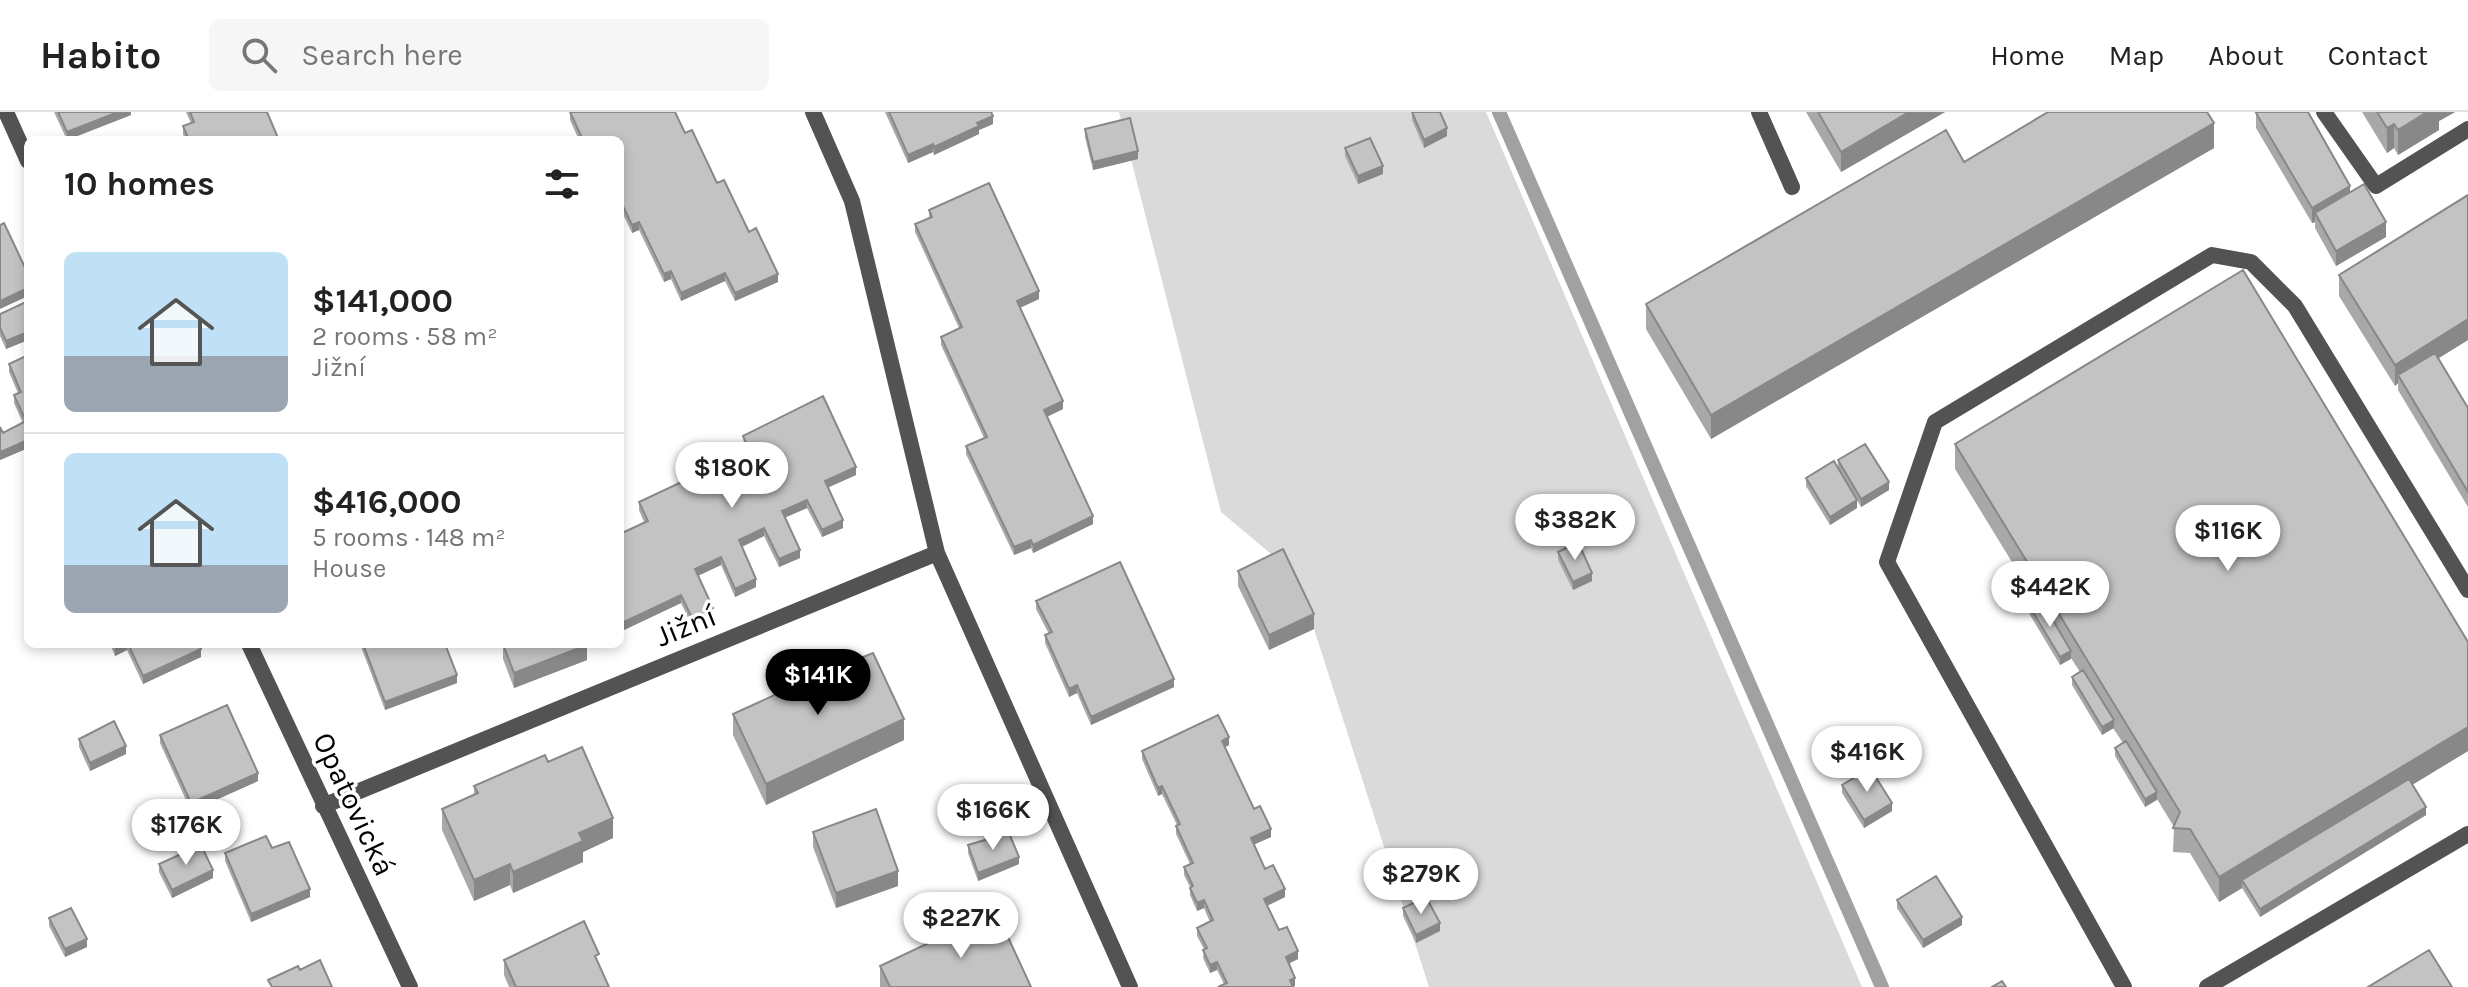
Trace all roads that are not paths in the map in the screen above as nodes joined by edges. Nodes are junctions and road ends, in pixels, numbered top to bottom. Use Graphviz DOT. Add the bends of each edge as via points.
graph roads {
  1 [pos="6,112"];
  2 [pos="813,112"];
  3 [pos="1759,112"];
  4 [pos="2324,112"];
  5 [pos="2468,129"];
  6 [pos="24,152"];
  7 [pos="1792,187"];
  8 [pos="937,553"];
  9 [pos="2468,590"];
  10 [pos="251,648"];
  11 [pos="323,806"];
  12 [pos="2468,834"];
  13 [pos="410,987"];
  14 [pos="1130,987"];
  15 [pos="2124,987"];
  16 [pos="2207,987"];
  1 -- 6 [label="street"];
  2 -- 8 [label="street" via="852,201"];
  3 -- 7 [label="street"];
  4 -- 5 [label="street" via="2376,186"];
  8 -- 11 [label="street, Jižní"];
  8 -- 14 [label="street"];
  9 -- 15 [label="street" via="2295,306 2251,262 2212,255 1935,422 1887,562"];
  10 -- 11 [label="street, Opatovická"];
  11 -- 13 [label="street, Opatovická"];
  12 -- 16 [label="street"];
}
